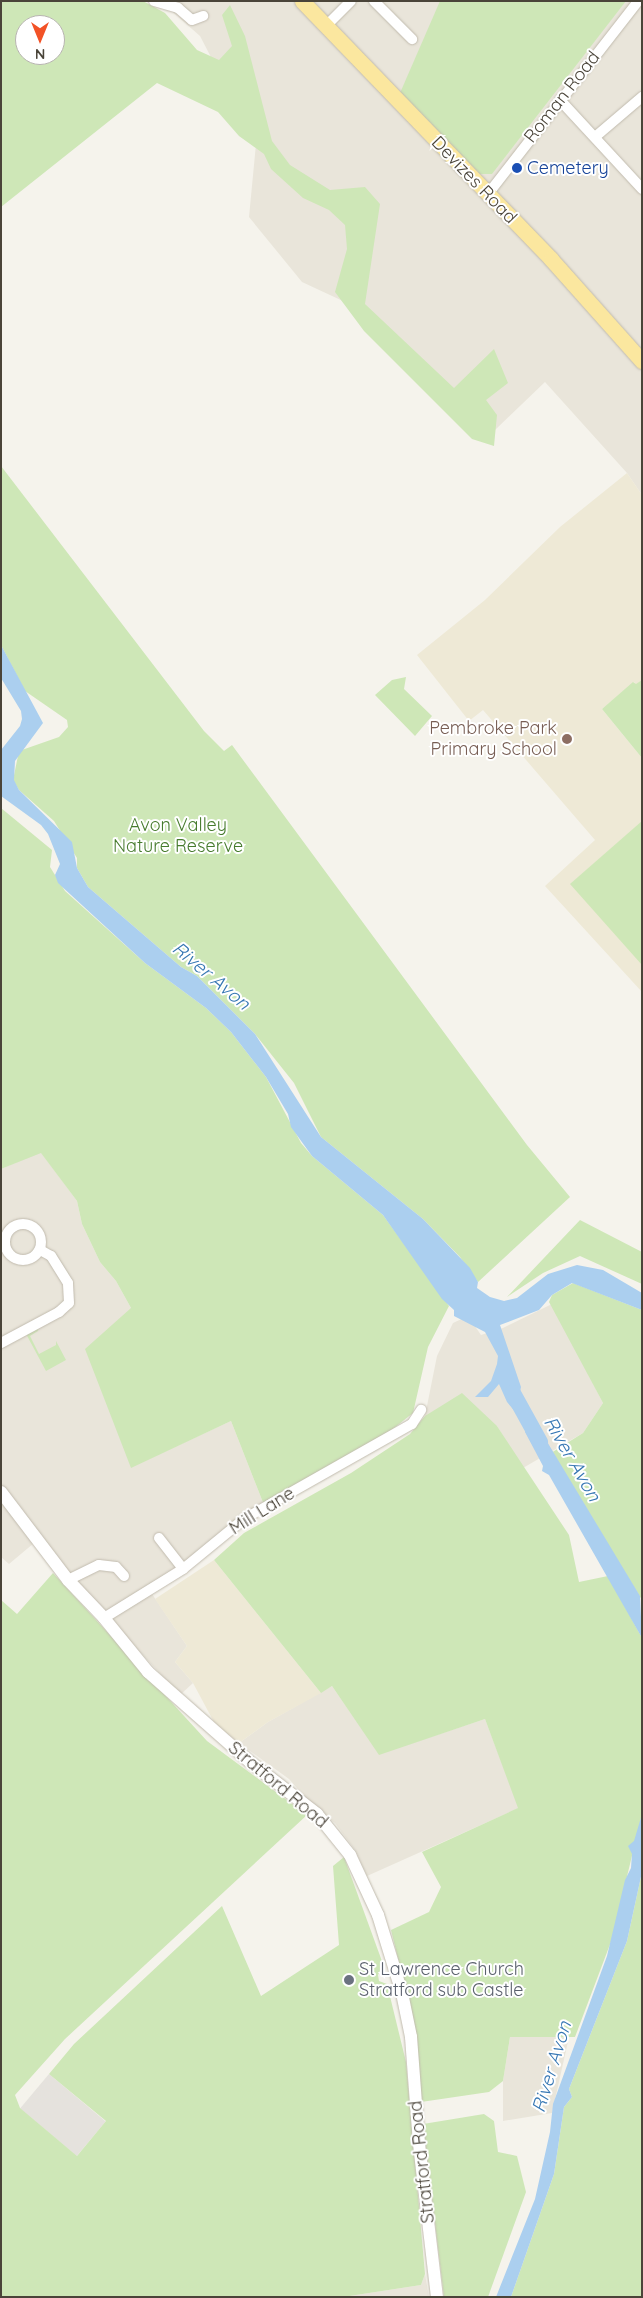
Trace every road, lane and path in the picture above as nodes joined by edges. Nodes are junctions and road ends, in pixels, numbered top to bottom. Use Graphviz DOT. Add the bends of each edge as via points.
graph roads {
  1 [pos="154,1"];
  2 [pos="302,1"];
  3 [pos="351,1"];
  4 [pos="374,1"];
  5 [pos="638,1"];
  6 [pos="203,16"];
  7 [pos="326,26"];
  8 [pos="412,39"];
  9 [pos="642,97"];
  10 [pos="560,100"];
  11 [pos="594,137"];
  12 [pos="642,189"];
  13 [pos="488,194"];
  14 [pos="642,361"];
  15 [pos="40,1250"];
  16 [pos="1,1343"];
  17 [pos="421,1410"];
  18 [pos="1,1492"];
  19 [pos="159,1538"];
  20 [pos="183,1569"];
  21 [pos="124,1576"];
  22 [pos="68,1580"];
  23 [pos="104,1618"];
  24 [pos="437,2297"];
  1 -- 6 [label="street" via="178,8 192,20"];
  2 -- 7 [label="main road, Devizes Road"];
  3 -- 7 [label="street"];
  4 -- 8 [label="street"];
  5 -- 10 [label="street, Roman Road"];
  7 -- 13 [label="main road, Devizes Road"];
  9 -- 11 [label="street"];
  10 -- 11 [label="street"];
  10 -- 13 [label="street, Roman Road"];
  11 -- 12 [label="street"];
  13 -- 14 [label="main road, Devizes Road"];
  15 -- 16 [label="street" via="51,1256 68,1283 69,1303 59,1312"];
  17 -- 20 [label="street, Mill Lane" via="412,1424 244,1519"];
  18 -- 22 [label="street, Stratford Road"];
  19 -- 20 [label="street"];
  20 -- 23 [label="street, Mill Lane"];
  21 -- 22 [label="street" via="116,1568 99,1565"];
  22 -- 23 [label="street, Stratford Road"];
  23 -- 24 [label="street, Stratford Road" via="148,1672 330,1828 363,1879 386,1941 411,2037 419,2144"];
}
